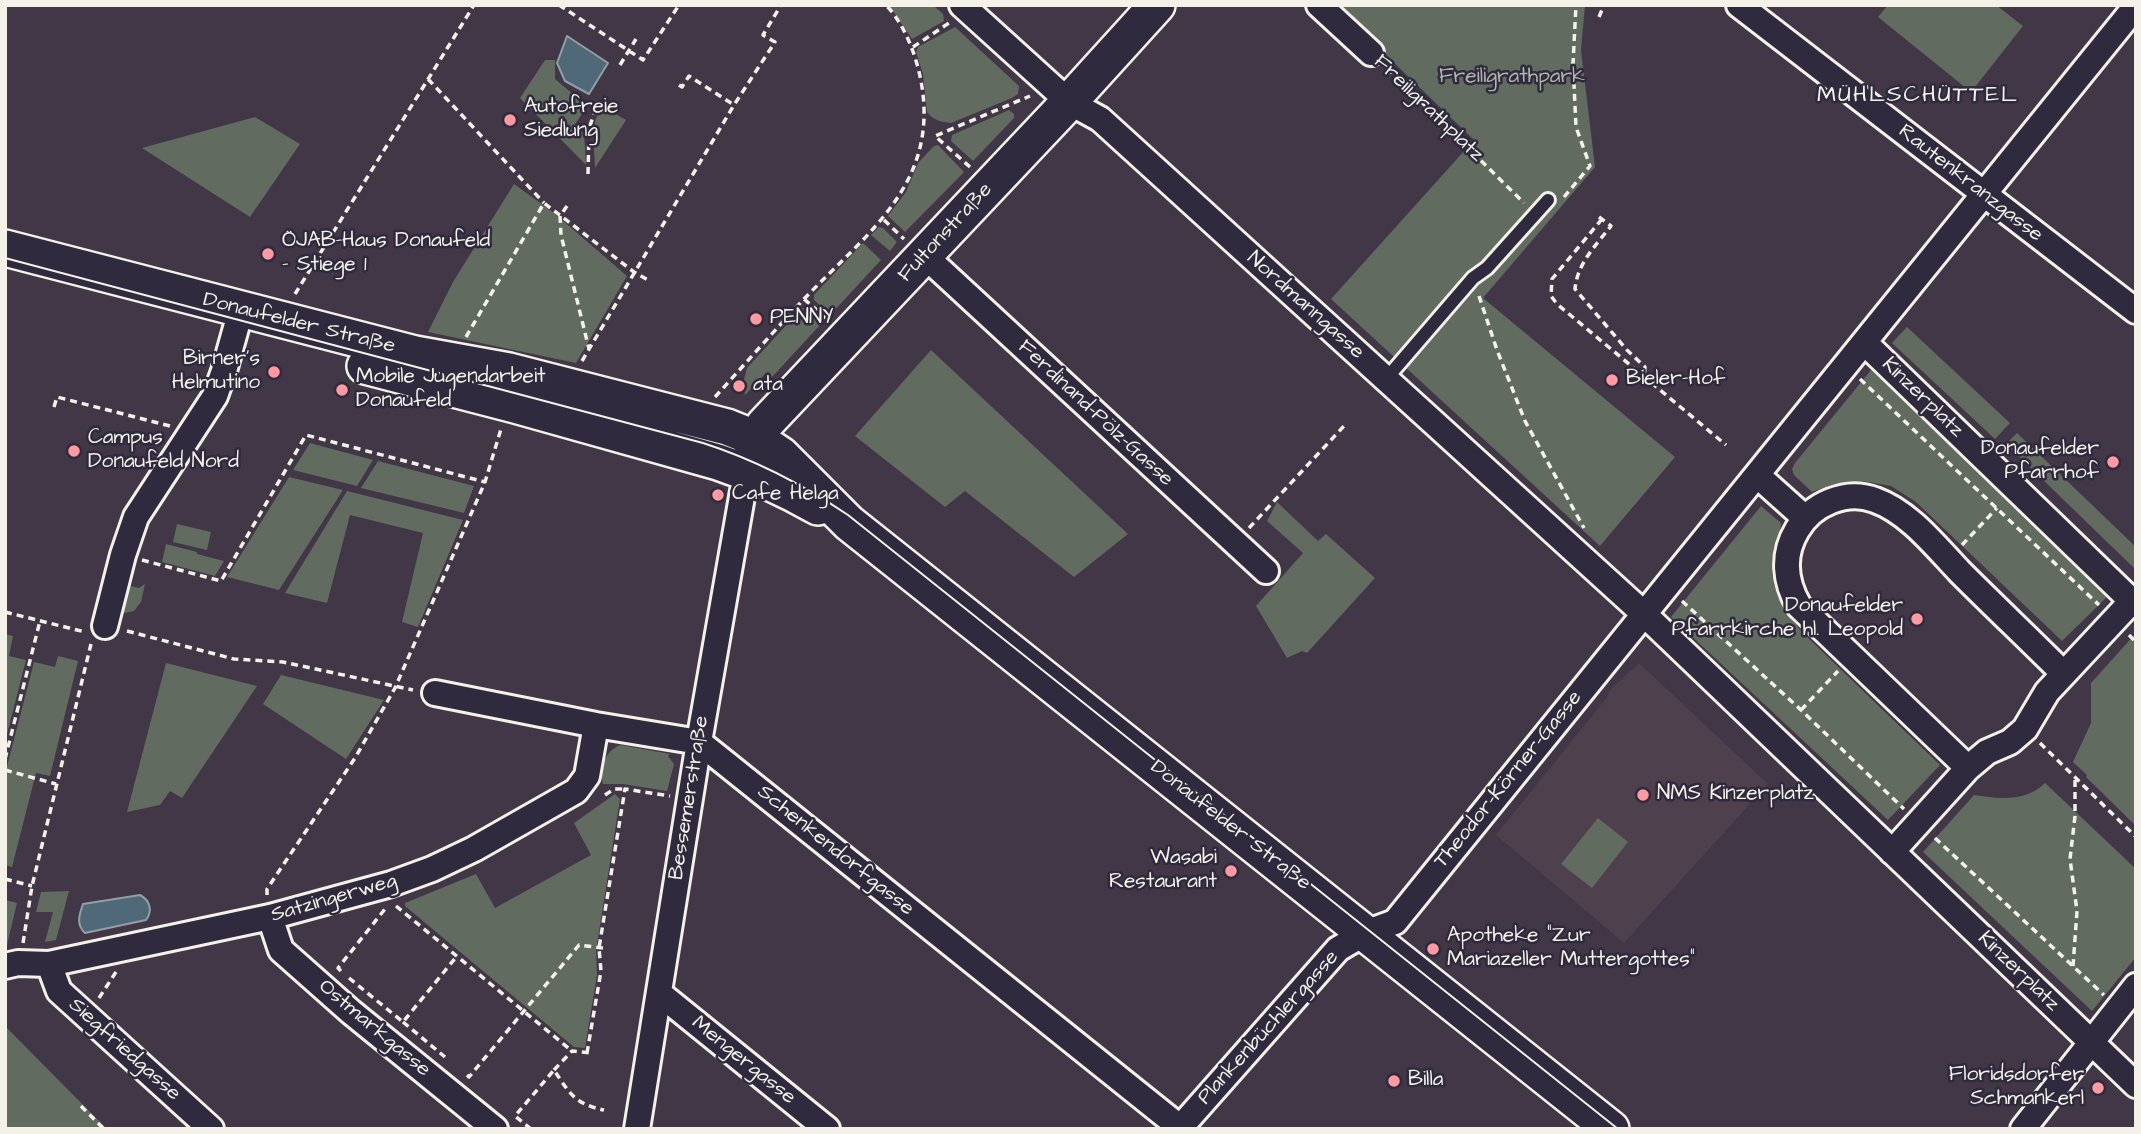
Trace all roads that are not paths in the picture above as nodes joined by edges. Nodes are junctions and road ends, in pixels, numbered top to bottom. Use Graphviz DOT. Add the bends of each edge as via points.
graph roads {
  1 [pos="1157,5"];
  2 [pos="1319,5"];
  3 [pos="1739,5"];
  4 [pos="2136,6"];
  5 [pos="959,12"];
  6 [pos="1371,54"];
  7 [pos="1069,102"];
  8 [pos="1985,195"];
  9 [pos="1548,200"];
  10 [pos="5,248"];
  11 [pos="915,248"];
  12 [pos="5,258"];
  13 [pos="5,271"];
  14 [pos="2136,312"];
  15 [pos="238,321"];
  16 [pos="1865,343"];
  17 [pos="1386,379"];
  18 [pos="556,403"];
  19 [pos="748,458"];
  20 [pos="1757,475"];
  21 [pos="1805,518"];
  22 [pos="1266,571"];
  23 [pos="2134,603"];
  24 [pos="1643,613"];
  25 [pos="105,626"];
  26 [pos="2063,673"];
  27 [pos="435,693"];
  28 [pos="596,725"];
  29 [pos="699,741"];
  30 [pos="1968,768"];
  31 [pos="1892,852"];
  32 [pos="269,907"];
  33 [pos="1365,933"];
  34 [pos="49,964"];
  35 [pos="5,966"];
  36 [pos="2136,986"];
  37 [pos="659,993"];
  38 [pos="2092,1042"];
  39 [pos="2136,1085"];
  40 [pos="1180,1128"];
  41 [pos="211,1129"];
  42 [pos="495,1129"];
  43 [pos="637,1129"];
  44 [pos="827,1129"];
  45 [pos="1611,1129"];
  46 [pos="2023,1129"];
  1 -- 7 [label="main road, Fultonstraße"];
  2 -- 6 [label="street, Freiligrathplatz"];
  3 -- 8 [label="street, Rautenkranzgasse"];
  4 -- 8 [label="street"];
  5 -- 7 [label="street, Nordmanngasse"];
  7 -- 11 [label="main road, Fultonstraße"];
  7 -- 17 [label="street, Nordmanngasse" via="1101,119"];
  8 -- 14 [label="street, Rautenkranzgasse"];
  8 -- 16 [label="street"];
  9 -- 17 [label="lane"];
  10 -- 15 [label="main road, Donaufelder Straße"];
  11 -- 19 [label="main road, Fultonstraße" via="764,425"];
  11 -- 22 [label="street, Ferdinand-Pölz-Gasse"];
  12 -- 15 [label="lane, Donaufelder Straße"];
  13 -- 15 [label="main road, Donaufelder Straße"];
  15 -- 18 [label="lane, Donaufelder Straße"];
  15 -- 19 [label="main road, Donaufelder Straße" via="509,371 727,427"];
  15 -- 25 [label="street" via="215,396 136,517"];
  16 -- 20 [label="street, Kinzerplatz"];
  16 -- 23 [label="street, Kinzerplatz"];
  17 -- 24 [label="street, Nordmanngasse"];
  19 -- 29 [label="street, Bessemerstraße"];
  19 -- 33 [label="main road, Donaufelder Straße" via="781,455 849,523"];
  20 -- 21 [label="street"];
  20 -- 24 [label="street, Kinzerplatz"];
  21 -- 26 [label="street" via="1831,501 1853,496 1891,508"];
  21 -- 30 [label="street" via="1790,548 1786,571 1799,606"];
  23 -- 26 [label="street, Kinzerplatz"];
  24 -- 31 [label="street, Kinzerplatz"];
  24 -- 33 [label="street, Theodor-Körner-Gasse" via="1395,922"];
  26 -- 30 [label="street, Kinzerplatz" via="2025,729"];
  27 -- 28 [label="street, Schenkendorfgasse"];
  28 -- 29 [label="street, Schenkendorfgasse"];
  28 -- 32 [label="street, Satzingerweg" via="587,776 554,805 474,849 391,884"];
  29 -- 37 [label="street, Bessemerstraße"];
  29 -- 40 [label="street, Schenkendorfgasse"];
  30 -- 31 [label="street, Kinzerplatz"];
  31 -- 38 [label="street, Kinzerplatz"];
  32 -- 34 [label="street, Satzingerweg"];
  32 -- 42 [label="street, Ostmarkgasse" via="281,950"];
  33 -- 40 [label="street, Plankenbüchlergasse" via="1338,949"];
  33 -- 45 [label="main road, Donaufelder Straße"];
  34 -- 35 [label="street, Satzingerweg"];
  34 -- 41 [label="street, Siegfriedgasse" via="59,991"];
  36 -- 38 [label="street"];
  37 -- 43 [label="street, Bessemerstraße"];
  37 -- 44 [label="street, Mengergasse"];
  38 -- 39 [label="street, Kinzerplatz"];
  38 -- 46 [label="street"];
}
